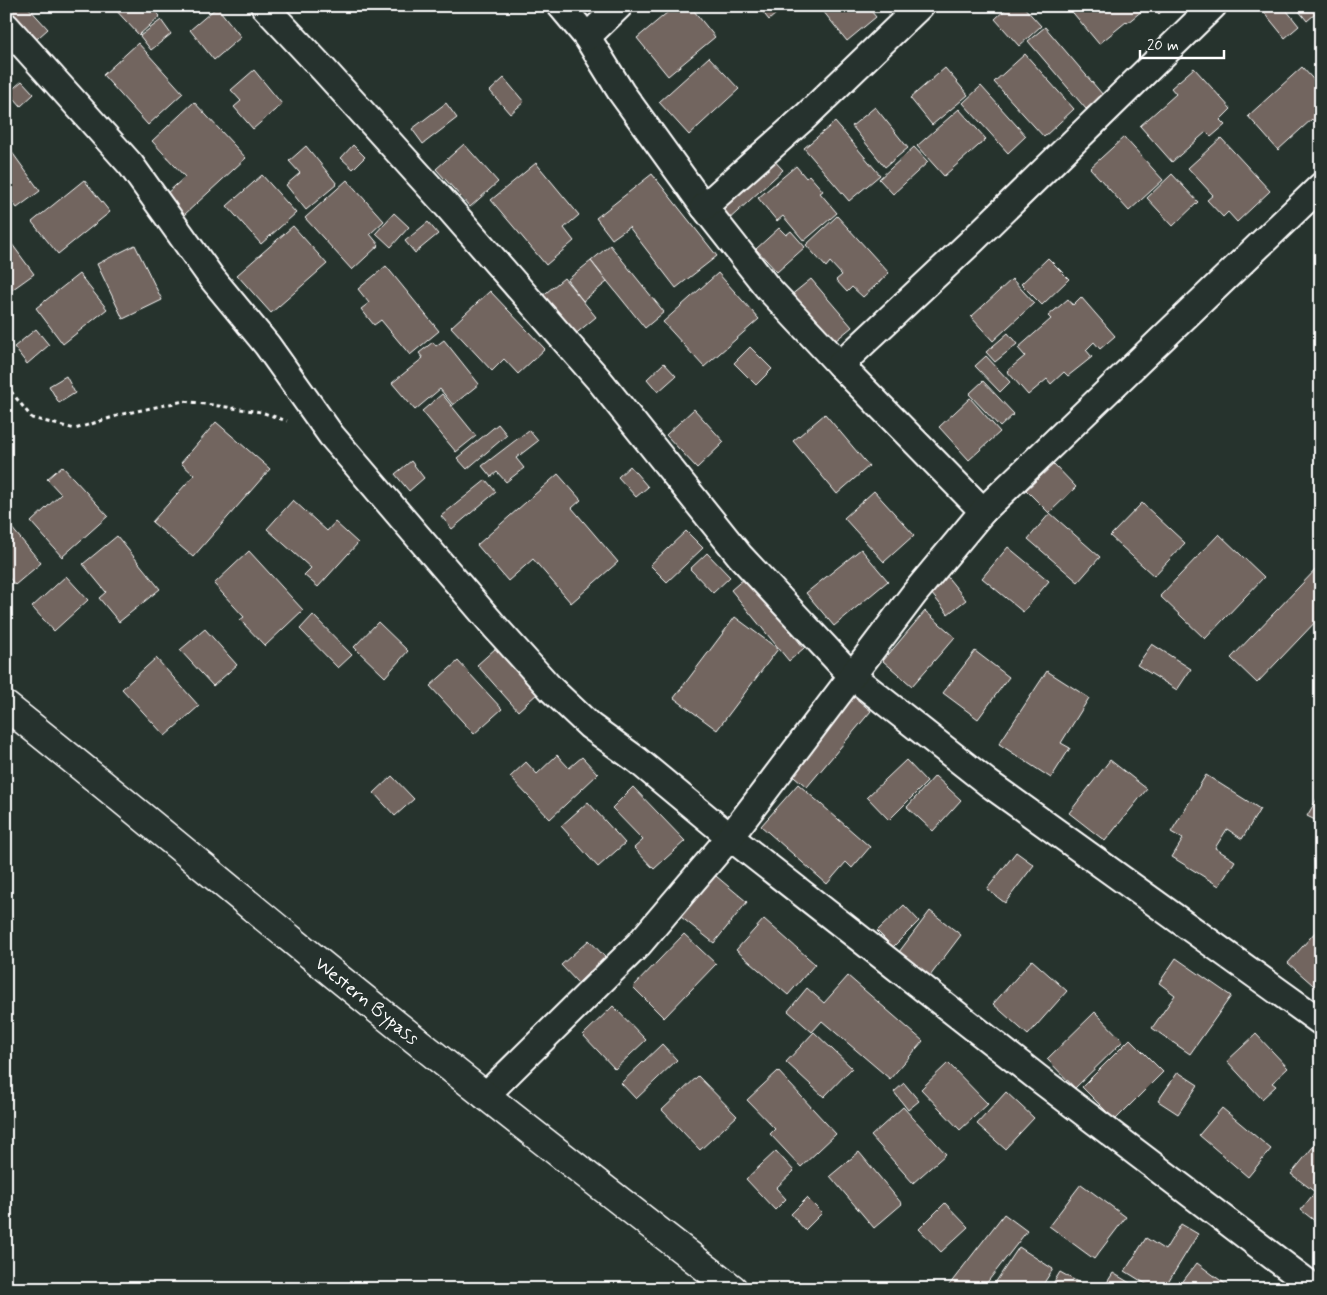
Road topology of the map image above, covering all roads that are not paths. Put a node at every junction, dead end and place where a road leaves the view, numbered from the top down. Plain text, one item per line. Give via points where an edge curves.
1 (264, 6) edge
2 (561, 6) edge
3 (619, 6) edge
4 (920, 6) edge
5 (1213, 6) edge
6 (6, 26) edge
7 (587, 37) junction
8 (1321, 186) edge
9 (704, 207) junction
10 (840, 365) junction
11 (983, 511) junction
12 (852, 676) junction
13 (6, 706) edge
14 (730, 837) junction
15 (1321, 1022) edge
16 (485, 1096) junction
17 (733, 1289) edge
18 (1316, 1289) edge

1 - 12 street via 455,215 600,381 740,556
2 - 7 street
3 - 7 street
4 - 9 street via 806,116
5 - 10 street
6 - 14 street via 132,165 211,277 267,345 331,435 470,599 552,690 590,726 637,760
7 - 9 street via 621,92
8 - 11 street
9 - 10 street via 767,287
10 - 11 street
11 - 12 street
12 - 14 street
12 - 15 street via 988,783
13 - 16 main road, Western Bypass
14 - 16 street via 639,944
14 - 18 street via 1038,1078
16 - 17 main road, Western Bypass

